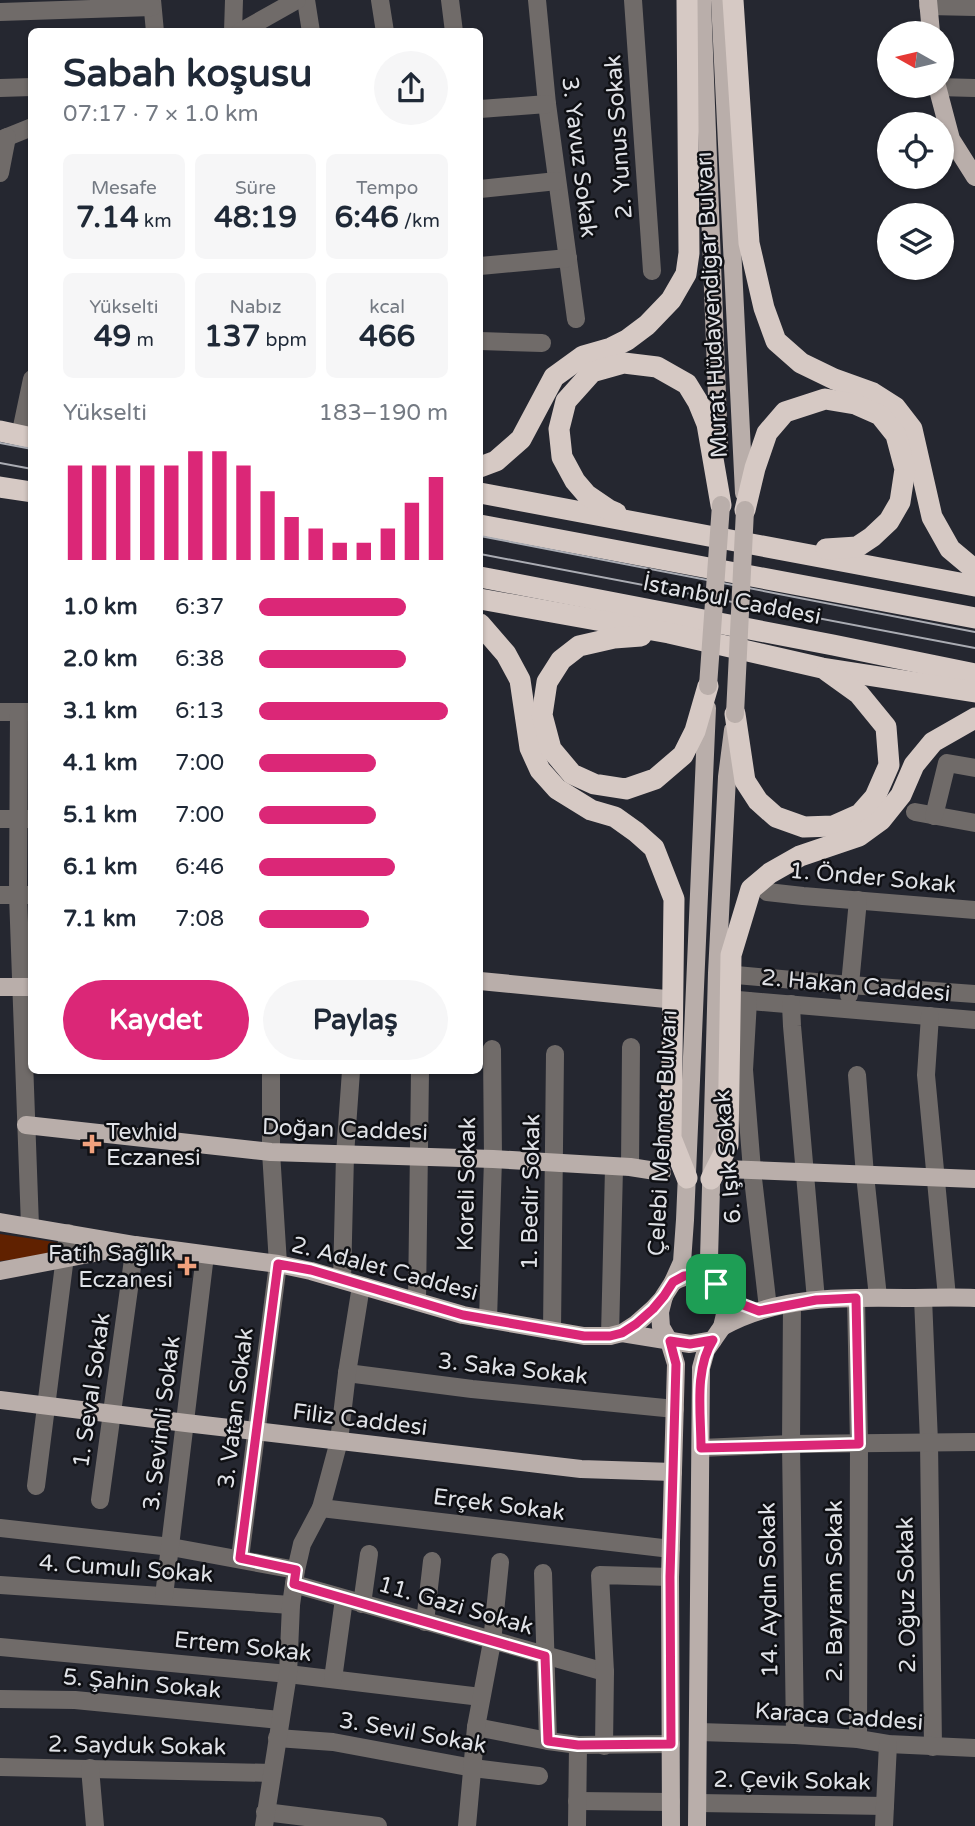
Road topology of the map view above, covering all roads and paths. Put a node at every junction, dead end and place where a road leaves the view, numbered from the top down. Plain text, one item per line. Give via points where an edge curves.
1 (234, 0) edge
2 (298, 0) edge
3 (306, 0) edge
4 (380, 0) edge
5 (450, 0) edge
6 (537, 0) edge
7 (633, 0) edge
8 (687, 0) edge
9 (702, 0) edge
10 (720, 0) edge
11 (733, 0) edge
12 (152, 3) edge
13 (928, 3) edge
14 (975, 6) edge
15 (0, 12) edge
16 (930, 21) edge
17 (155, 28) edge
18 (233, 28) edge
19 (247, 28) edge
20 (310, 28) edge
21 (384, 28) edge
22 (454, 28) edge
23 (954, 87) edge
24 (0, 88) edge
25 (28, 88) edge
26 (975, 88) edge
27 (940, 98) edge
28 (547, 104) junction
29 (483, 109) edge
30 (28, 129) edge
31 (4, 139) edge
32 (973, 170) edge
33 (0, 173) edge
34 (557, 181) junction
35 (483, 189) edge
36 (568, 258) junction
37 (483, 266) edge
38 (652, 271) dead end
39 (576, 319) dead end
40 (483, 341) edge
41 (542, 343) dead end
42 (28, 394) edge
43 (17, 435) edge
44 (483, 466) edge
45 (0, 487) edge
46 (28, 491) edge
47 (483, 494) edge
48 (720, 505) junction
49 (745, 510) junction
50 (641, 523) junction
51 (483, 526) edge
52 (789, 550) junction
53 (975, 570) edge
54 (483, 578) edge
55 (975, 586) edge
56 (483, 600) edge
57 (714, 604) joint
58 (740, 607) joint
59 (975, 618) edge
60 (483, 627) edge
61 (669, 633) junction
62 (822, 668) junction
63 (975, 674) edge
64 (708, 686) junction
65 (975, 692) edge
66 (0, 712) edge
67 (25, 712) edge
68 (735, 714) junction
69 (975, 718) edge
70 (975, 768) edge
71 (915, 812) dead end
72 (934, 816) junction
73 (16, 819) edge
74 (975, 823) edge
75 (767, 892) dead end
76 (17, 895) edge
77 (858, 900) junction
78 (975, 910) edge
79 (736, 975) dead end
80 (483, 981) edge
81 (850, 985) junction
82 (0, 987) edge
83 (26, 987) edge
84 (975, 994) edge
85 (666, 999) dead end
86 (741, 1001) joint
87 (791, 1004) junction
88 (848, 1009) junction
89 (930, 1016) junction
90 (975, 1020) edge
91 (631, 1047) dead end
92 (492, 1049) dead end
93 (555, 1054) dead end
94 (27, 1068) edge
95 (271, 1074) edge
96 (351, 1074) edge
97 (420, 1074) edge
98 (857, 1075) dead end
99 (26, 1125) junction
100 (271, 1152) junction
101 (345, 1154) junction
102 (418, 1156) junction
103 (492, 1159) junction
104 (555, 1164) junction
105 (622, 1168) junction
106 (662, 1171) dead end
107 (752, 1171) junction
108 (805, 1172) junction
109 (718, 1174) junction
110 (864, 1175) junction
111 (687, 1178) junction
112 (937, 1178) junction
113 (975, 1179) edge
114 (0, 1222) edge
115 (30, 1226) junction
116 (68, 1233) junction
117 (135, 1245) junction
118 (205, 1255) junction
119 (64, 1260) junction
120 (278, 1264) junction
121 (0, 1271) edge
122 (342, 1280) junction
123 (361, 1286) junction
124 (719, 1288) junction
125 (669, 1289) junction
126 (878, 1297) junction
127 (947, 1297) junction
128 (856, 1298) junction
129 (923, 1298) junction
130 (975, 1298) edge
131 (816, 1300) junction
132 (417, 1301) junction
133 (792, 1304) junction
134 (764, 1309) junction
135 (488, 1320) junction
136 (552, 1331) junction
137 (616, 1334) junction
138 (717, 1334) junction
139 (670, 1341) junction
140 (347, 1373) junction
141 (0, 1400) edge
142 (46, 1406) junction
143 (675, 1409) junction
144 (113, 1414) junction
145 (186, 1423) junction
146 (257, 1431) junction
147 (339, 1441) junction
148 (929, 1442) junction
149 (975, 1442) edge
150 (791, 1444) junction
151 (859, 1444) junction
152 (701, 1448) junction
153 (673, 1472) junction
154 (36, 1486) dead end
155 (100, 1500) dead end
156 (321, 1508) junction
157 (0, 1528) edge
158 (171, 1547) junction
159 (671, 1549) junction
160 (369, 1554) dead end
161 (240, 1558) junction
162 (432, 1561) dead end
163 (500, 1562) dead end
164 (543, 1573) dead end
165 (295, 1577) junction
166 (670, 1577) junction
167 (0, 1585) edge
168 (164, 1596) junction
169 (344, 1599) junction
170 (362, 1604) junction
171 (290, 1605) junction
172 (425, 1622) junction
173 (492, 1642) junction
174 (0, 1647) edge
175 (545, 1656) junction
176 (605, 1672) junction
177 (288, 1674) junction
178 (333, 1679) junction
179 (481, 1697) junction
180 (0, 1699) edge
181 (476, 1727) junction
182 (279, 1729) junction
183 (699, 1732) junction
184 (795, 1735) junction
185 (858, 1739) junction
186 (548, 1741) junction
187 (671, 1744) junction
188 (888, 1744) junction
189 (578, 1745) junction
190 (604, 1746) junction
191 (933, 1747) junction
192 (975, 1748) edge
193 (0, 1767) edge
194 (90, 1768) junction
195 (473, 1768) junction
196 (272, 1773) junction
197 (539, 1776) dead end
198 (577, 1801) junction
199 (671, 1802) junction
200 (698, 1803) junction
201 (885, 1806) junction
202 (265, 1819) edge
203 (94, 1826) edge
204 (378, 1826) edge
205 (467, 1826) edge
206 (577, 1826) edge
207 (671, 1826) edge
208 (697, 1826) edge
209 (884, 1826) edge

1 - 18 street
2 - 19 street
3 - 20 street
4 - 21 street
5 - 22 street
6 - 28 street, 3. Yavuz Sokak
7 - 38 street, 2. Yunus Sokak
8 - 44 highway via 686,274 671,300 647,325 611,348 583,356 554,377 521,439 496,461
9 - 48 main road, Murat Hüdavendigar Bulvarı
10 - 49 main road, Murat Hüdavendigar Bulvarı
11 - 53 highway via 749,243 776,341 801,363 895,407 912,429 932,517 950,549
12 - 15 street
12 - 17 street
13 - 14 street
13 - 16 main road
23 - 26 street
24 - 25 street
27 - 32 main road via 951,139
28 - 29 street
28 - 34 street, 3. Yavuz Sokak
30 - 31 street
31 - 33 street
34 - 35 street
34 - 36 street, 3. Yavuz Sokak
36 - 37 street
36 - 39 street, 3. Yavuz Sokak
40 - 41 street
42 - 43 street
45 - 46 highway
47 - 50 highway
48 - 50 highway via 707,424 687,384 657,367 624,363 592,372 566,401 559,429 562,457 587,495
48 - 57 main road, Murat Hüdavendigar Bulvarı, bridge
49 - 52 highway via 767,433 785,412 825,399 855,404 880,415 896,435 905,469 900,502 889,521 857,547
49 - 58 main road, Murat Hüdavendigar Bulvarı, bridge
50 - 52 highway
51 - 59 highway, İstanbul Caddesi
52 - 55 highway
54 - 63 highway, İstanbul Caddesi
56 - 61 highway
57 - 64 main road, Çelebi Mehmet Bulvarı, bridge
58 - 68 main road, Çelebi Mehmet Bulvarı, bridge
60 - 111 highway via 506,654 520,680 530,748 540,770 557,789 591,810 615,817 654,848 674,900 671,1138
61 - 62 highway
61 - 64 highway via 579,646 561,660 547,682 542,715 551,749 572,774 594,784 626,789 655,779 683,755
62 - 65 highway
62 - 68 highway via 859,694 886,727 889,765 875,797 860,814 833,826 804,827 776,817 745,781
64 - 111 main road, Çelebi Mehmet Bulvarı
66 - 67 street
67 - 73 street
68 - 109 main road, Çelebi Mehmet Bulvarı via 727,777 718,960
69 - 109 highway via 933,742 881,820 859,836 800,856 751,889 731,955 728,1145
70 - 72 street via 947,763
71 - 72 street
72 - 74 street
73 - 76 street
75 - 77 street, 1. Önder Sokak
76 - 83 street
77 - 78 street, 1. Önder Sokak
77 - 81 street
79 - 81 street
80 - 85 main road
81 - 84 street
81 - 88 street
82 - 83 main road
83 - 94 street
86 - 87 street, 2. Hakan Caddesi
86 - 107 street, 6. Işık Sokak
87 - 88 street, 2. Hakan Caddesi
87 - 108 street
88 - 89 street, 2. Hakan Caddesi
89 - 90 street, 2. Hakan Caddesi
89 - 112 street via 926,1075
91 - 105 street
92 - 103 street, Koreli Sokak
93 - 104 street, 1. Bedir Sokak
94 - 99 street
95 - 100 street, 3. Vatan Sokak
96 - 101 street
97 - 102 street
98 - 110 street
99 - 100 main road, Doğan Caddesi
99 - 115 street
100 - 101 main road, Doğan Caddesi
100 - 120 street, 3. Vatan Sokak
101 - 102 main road, Doğan Caddesi
101 - 122 street
102 - 103 main road, Doğan Caddesi
102 - 132 street
103 - 104 main road, Doğan Caddesi
103 - 135 street, Koreli Sokak
104 - 105 main road, Doğan Caddesi
104 - 136 street, 1. Bedir Sokak
105 - 106 main road, Doğan Caddesi
105 - 137 street
107 - 108 main road
107 - 109 main road
107 - 134 street, 6. Işık Sokak
108 - 110 main road
108 - 131 street
109 - 124 main road, Çelebi Mehmet Bulvarı via 709,1259
110 - 112 main road
110 - 126 street
111 - 125 main road, Çelebi Mehmet Bulvarı via 682,1262
112 - 113 main road
112 - 127 street
114 - 115 main road, 2. Adalet Caddesi
115 - 116 main road, 2. Adalet Caddesi
116 - 117 main road, 2. Adalet Caddesi
116 - 119 street
117 - 118 main road, 2. Adalet Caddesi
117 - 119 main road, 2. Adalet Caddesi
117 - 144 street, 1. Seval Sokak
118 - 120 main road, 2. Adalet Caddesi
118 - 145 street, 3. Sevimli Sokak
119 - 121 main road, 2. Adalet Caddesi
119 - 142 street
120 - 122 main road, 2. Adalet Caddesi
120 - 146 street, 3. Vatan Sokak
122 - 123 main road, 2. Adalet Caddesi
123 - 132 main road, 2. Adalet Caddesi
123 - 140 street
124 - 125 main road via 707,1277 695,1275 684,1276
124 - 134 main road via 733,1301
124 - 138 main road, Çelebi Mehmet Bulvarı via 726,1310
125 - 137 main road via 636,1324
125 - 139 main road, Çelebi Mehmet Bulvarı via 660,1312
126 - 128 main road
126 - 129 main road
127 - 129 main road
127 - 130 main road
128 - 131 main road
128 - 151 street, 2. Bayram Sokak
129 - 148 street, 2. Oğuz Sokak
131 - 133 main road
132 - 135 main road, 2. Adalet Caddesi
133 - 134 main road
133 - 150 street, 14. Aydın Sokak
134 - 138 main road via 741,1317
135 - 136 main road, 2. Adalet Caddesi
136 - 137 main road, 2. Adalet Caddesi
137 - 139 main road, 2. Adalet Caddesi
138 - 139 main road via 690,1344
138 - 152 main road, Çelebi Mehmet Bulvarı via 701,1368
139 - 143 main road, Çelebi Mehmet Bulvarı via 676,1364
140 - 143 street, 3. Saka Sokak
140 - 147 street
141 - 142 main road, Filiz Caddesi
142 - 144 main road, Filiz Caddesi
142 - 154 street
143 - 153 main road, Çelebi Mehmet Bulvarı
144 - 145 main road, Filiz Caddesi
144 - 155 street, 1. Seval Sokak
145 - 146 main road, Filiz Caddesi
145 - 158 street, 3. Sevimli Sokak
146 - 147 main road, Filiz Caddesi
146 - 161 street, 3. Vatan Sokak
147 - 153 main road, Filiz Caddesi via 582,1469
147 - 156 street
148 - 149 street
148 - 151 street
148 - 191 street, 2. Oğuz Sokak
150 - 151 street
150 - 152 street
150 - 184 street, 14. Aydın Sokak
151 - 185 street, 2. Bayram Sokak
152 - 183 main road, Çelebi Mehmet Bulvarı
153 - 159 main road, Çelebi Mehmet Bulvarı
156 - 159 street, Erçek Sokak
156 - 165 street via 302,1544
157 - 158 street, 11. Gazi Sokak
158 - 161 street, 11. Gazi Sokak
158 - 168 street, 3. Sevimli Sokak
159 - 166 main road, Çelebi Mehmet Bulvarı
160 - 170 street
161 - 165 street, 11. Gazi Sokak
162 - 172 street
163 - 173 street
164 - 175 street
165 - 169 street, 11. Gazi Sokak
165 - 171 street
166 - 176 street via 600,1575
166 - 187 main road, Çelebi Mehmet Bulvarı
167 - 168 street, 4. Cumulı Sokak
168 - 171 street, 4. Cumulı Sokak
169 - 170 street, 11. Gazi Sokak
169 - 178 street
170 - 172 street, 11. Gazi Sokak
171 - 177 street
172 - 173 street, 11. Gazi Sokak
173 - 175 street, 11. Gazi Sokak
173 - 179 street
174 - 177 street, Ertem Sokak
175 - 176 street, 11. Gazi Sokak
175 - 186 street
176 - 190 street
177 - 178 street, Ertem Sokak
177 - 182 street
178 - 179 street, Ertem Sokak
179 - 181 street
180 - 182 street, 5. Şahin Sokak via 75,1700
181 - 186 street
181 - 195 street
182 - 195 street, 3. Sevil Sokak
182 - 196 street
183 - 184 street, Karaca Caddesi
183 - 200 main road, Çelebi Mehmet Bulvarı
184 - 185 street, Karaca Caddesi
185 - 188 street, Karaca Caddesi
186 - 189 street
187 - 190 street
187 - 199 main road, Çelebi Mehmet Bulvarı
188 - 191 street, Karaca Caddesi
188 - 201 street
189 - 190 street
189 - 198 street
191 - 192 street, Karaca Caddesi
193 - 194 street, 2. Sayduk Sokak
194 - 196 street, 2. Sayduk Sokak
194 - 203 street
195 - 197 street, 3. Sevil Sokak
195 - 205 street
196 - 202 street
198 - 199 street
198 - 206 street
199 - 207 main road, Çelebi Mehmet Bulvarı
200 - 201 street, 2. Çevik Sokak
200 - 208 main road, Çelebi Mehmet Bulvarı
201 - 209 street
202 - 204 street

